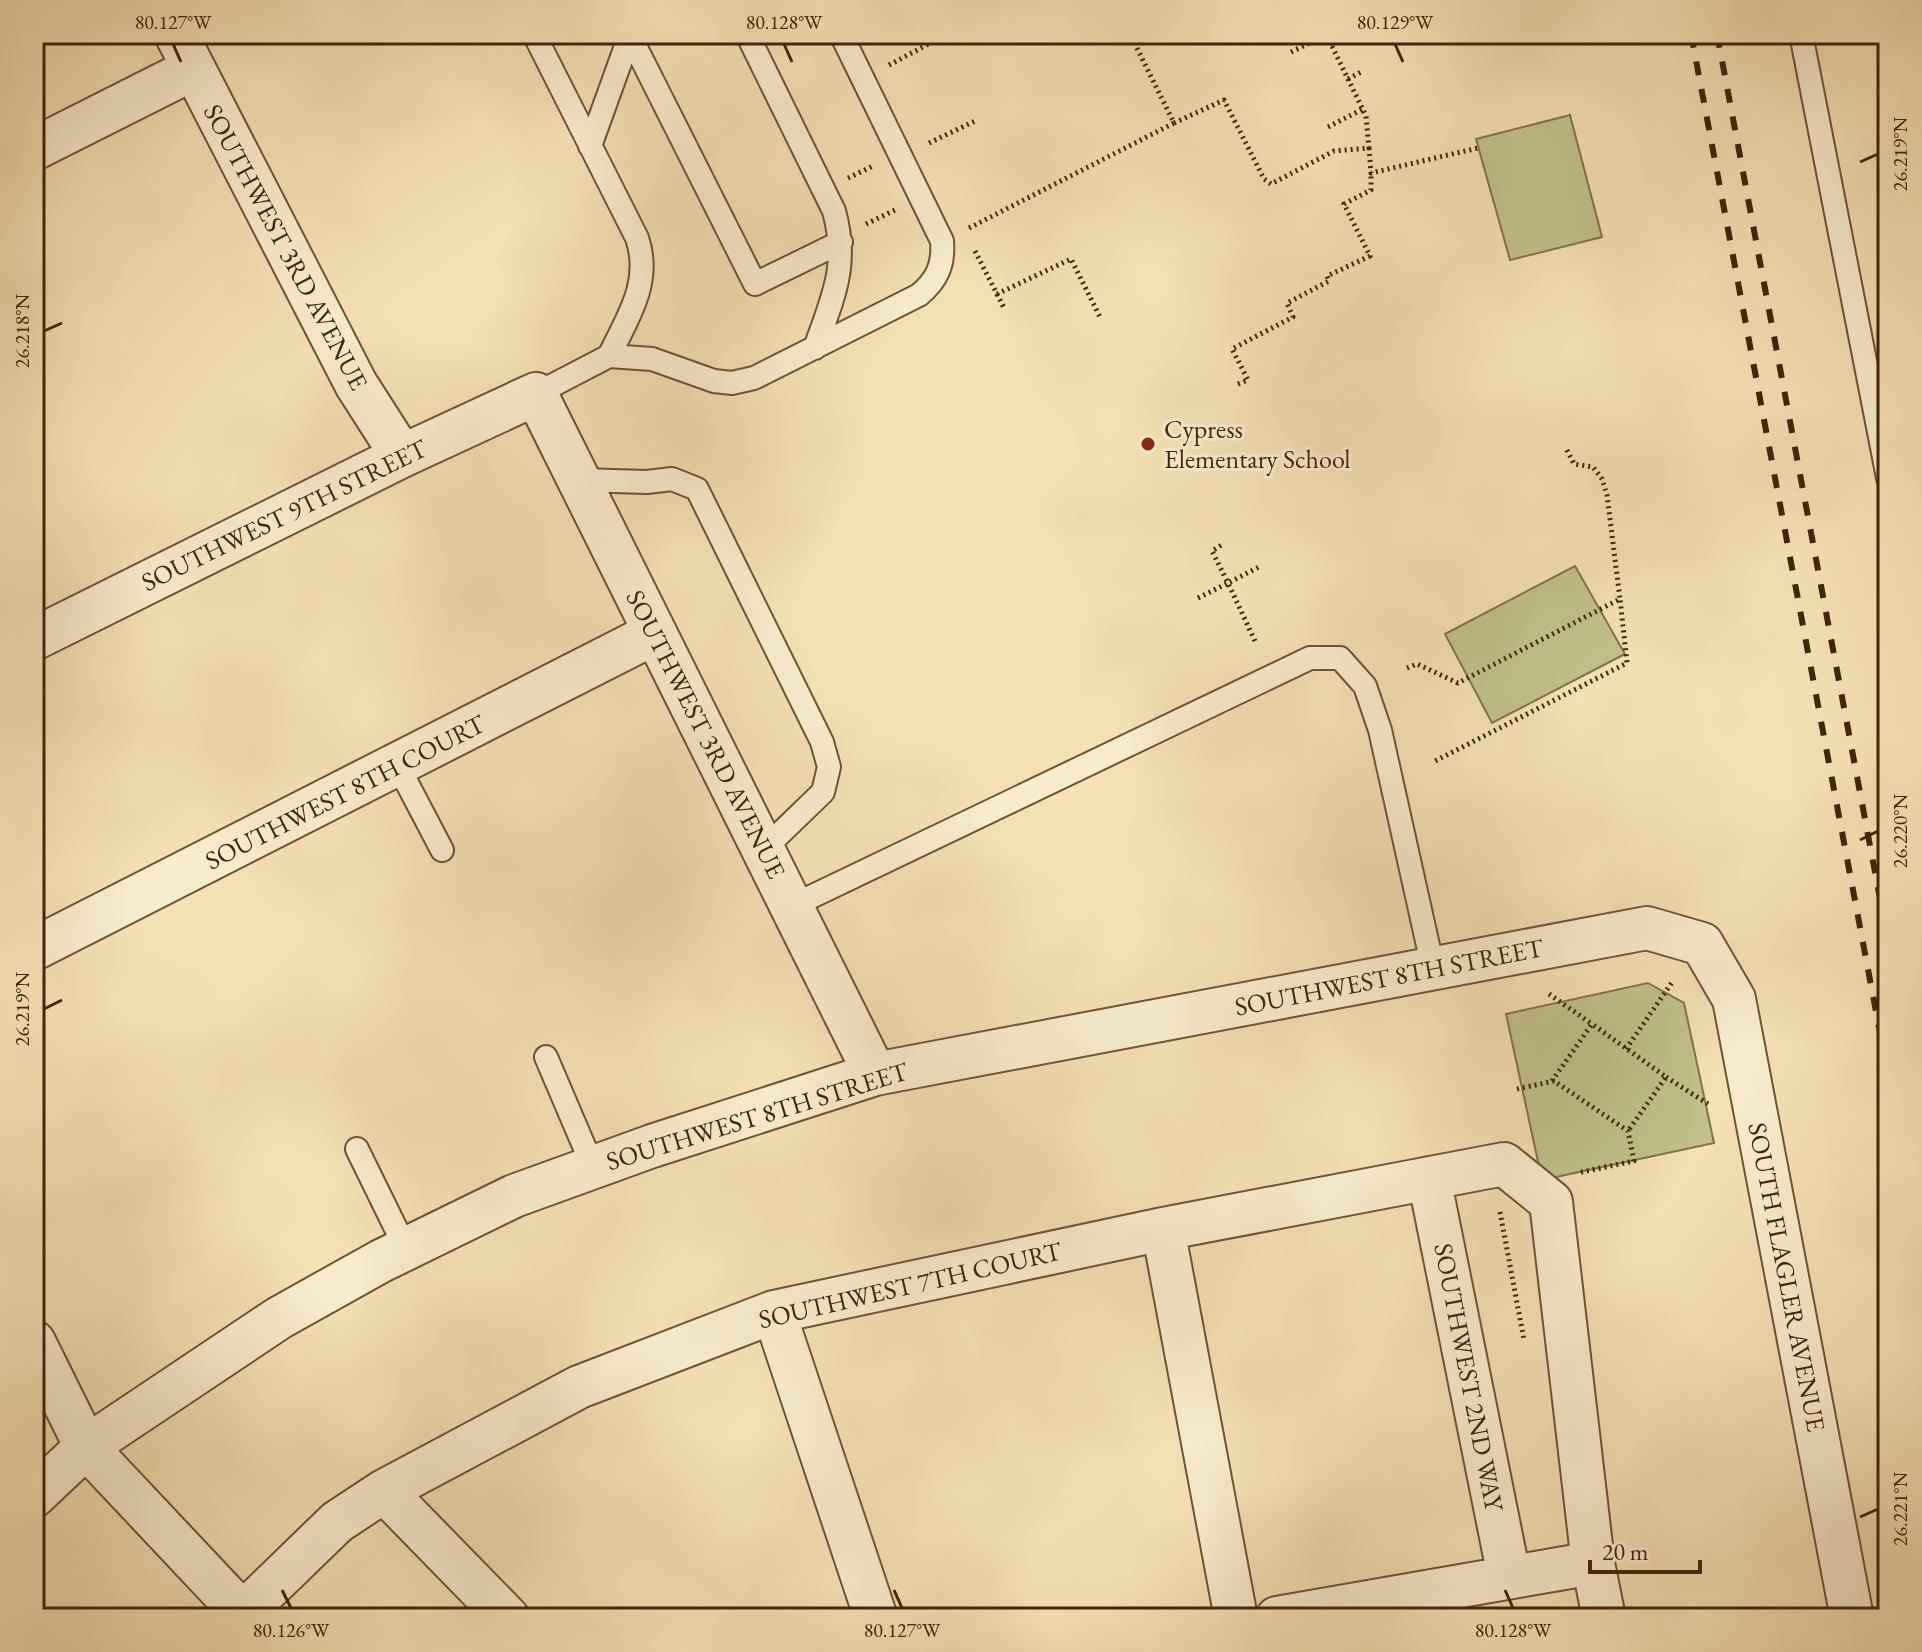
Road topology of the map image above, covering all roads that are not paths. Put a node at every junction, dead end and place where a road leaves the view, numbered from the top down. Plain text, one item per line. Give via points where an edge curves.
1 (534, 34) edge
2 (630, 34) edge
3 (747, 34) edge
4 (841, 34) edge
5 (1801, 34) edge
6 (184, 51) edge
7 (590, 146) junction
8 (34, 149) edge
9 (841, 239) junction
10 (815, 348) junction
11 (609, 356) junction
12 (536, 394) junction
13 (402, 456) junction
14 (1888, 478) edge
15 (579, 480) junction
16 (655, 633) junction
17 (34, 639) edge
18 (398, 766) junction
19 (764, 849) junction
20 (442, 850) dead end
21 (792, 906) junction
22 (1702, 944) joint
23 (34, 949) edge
24 (1433, 968) junction
25 (546, 1057) dead end
26 (875, 1074) junction
27 (357, 1149) dead end
28 (593, 1167) junction
29 (1429, 1178) junction
30 (1163, 1229) junction
31 (406, 1249) junction
32 (774, 1312) junction
33 (34, 1342) edge
34 (86, 1447) junction
35 (384, 1491) junction
36 (34, 1496) edge
37 (1593, 1563) junction
38 (1509, 1576) junction
39 (243, 1616) edge
40 (508, 1618) edge
41 (876, 1618) edge
42 (1236, 1618) edge
43 (1277, 1618) edge
44 (1604, 1618) edge
45 (1852, 1618) edge

1 - 7 lane
2 - 7 lane
2 - 9 lane via 755,284
3 - 9 lane via 834,211
4 - 10 lane via 936,227 943,254 940,271 919,295
5 - 14 lane
6 - 8 street
6 - 13 street, SOUTHWEST 3RD AVENUE via 356,384
7 - 11 lane via 644,257 642,281
9 - 10 lane via 833,298
10 - 11 lane via 732,383 652,359
11 - 12 lane
12 - 13 street, SOUTHWEST 9TH STREET
12 - 15 street, SOUTHWEST 3RD AVENUE
13 - 17 street, SOUTHWEST 9TH STREET
15 - 16 street, SOUTHWEST 3RD AVENUE
15 - 19 lane via 672,479 697,489 822,742 829,767 823,792
16 - 18 street, SOUTHWEST 8TH COURT
16 - 19 street, SOUTHWEST 3RD AVENUE
18 - 20 lane
18 - 23 street, SOUTHWEST 8TH COURT
19 - 21 street, SOUTHWEST 3RD AVENUE
21 - 24 lane via 1310,658 1340,658 1365,686 1380,730
21 - 26 street, SOUTHWEST 3RD AVENUE
22 - 24 street, SOUTHWEST 8TH STREET via 1647,928
22 - 45 street, SOUTH FLAGLER AVENUE via 1734,999
24 - 26 street, SOUTHWEST 8TH STREET
25 - 28 lane
26 - 28 street, SOUTHWEST 8TH STREET
27 - 31 lane
28 - 31 street, SOUTHWEST 8TH STREET via 514,1196
29 - 30 street, SOUTHWEST 7TH COURT
29 - 37 street, SOUTHWEST 7TH COURT via 1504,1164 1551,1202
29 - 38 street, SOUTHWEST 2ND WAY
30 - 32 street, SOUTHWEST 7TH COURT
30 - 42 street
31 - 34 street, SOUTHWEST 8TH STREET via 279,1318
32 - 35 street, SOUTHWEST 7TH COURT via 579,1387
32 - 41 street
33 - 34 street
34 - 36 street, SOUTHWEST 8TH STREET
34 - 39 street
35 - 39 street, SOUTHWEST 7TH COURT via 337,1522
35 - 40 street
37 - 38 street
37 - 44 street
38 - 43 street

